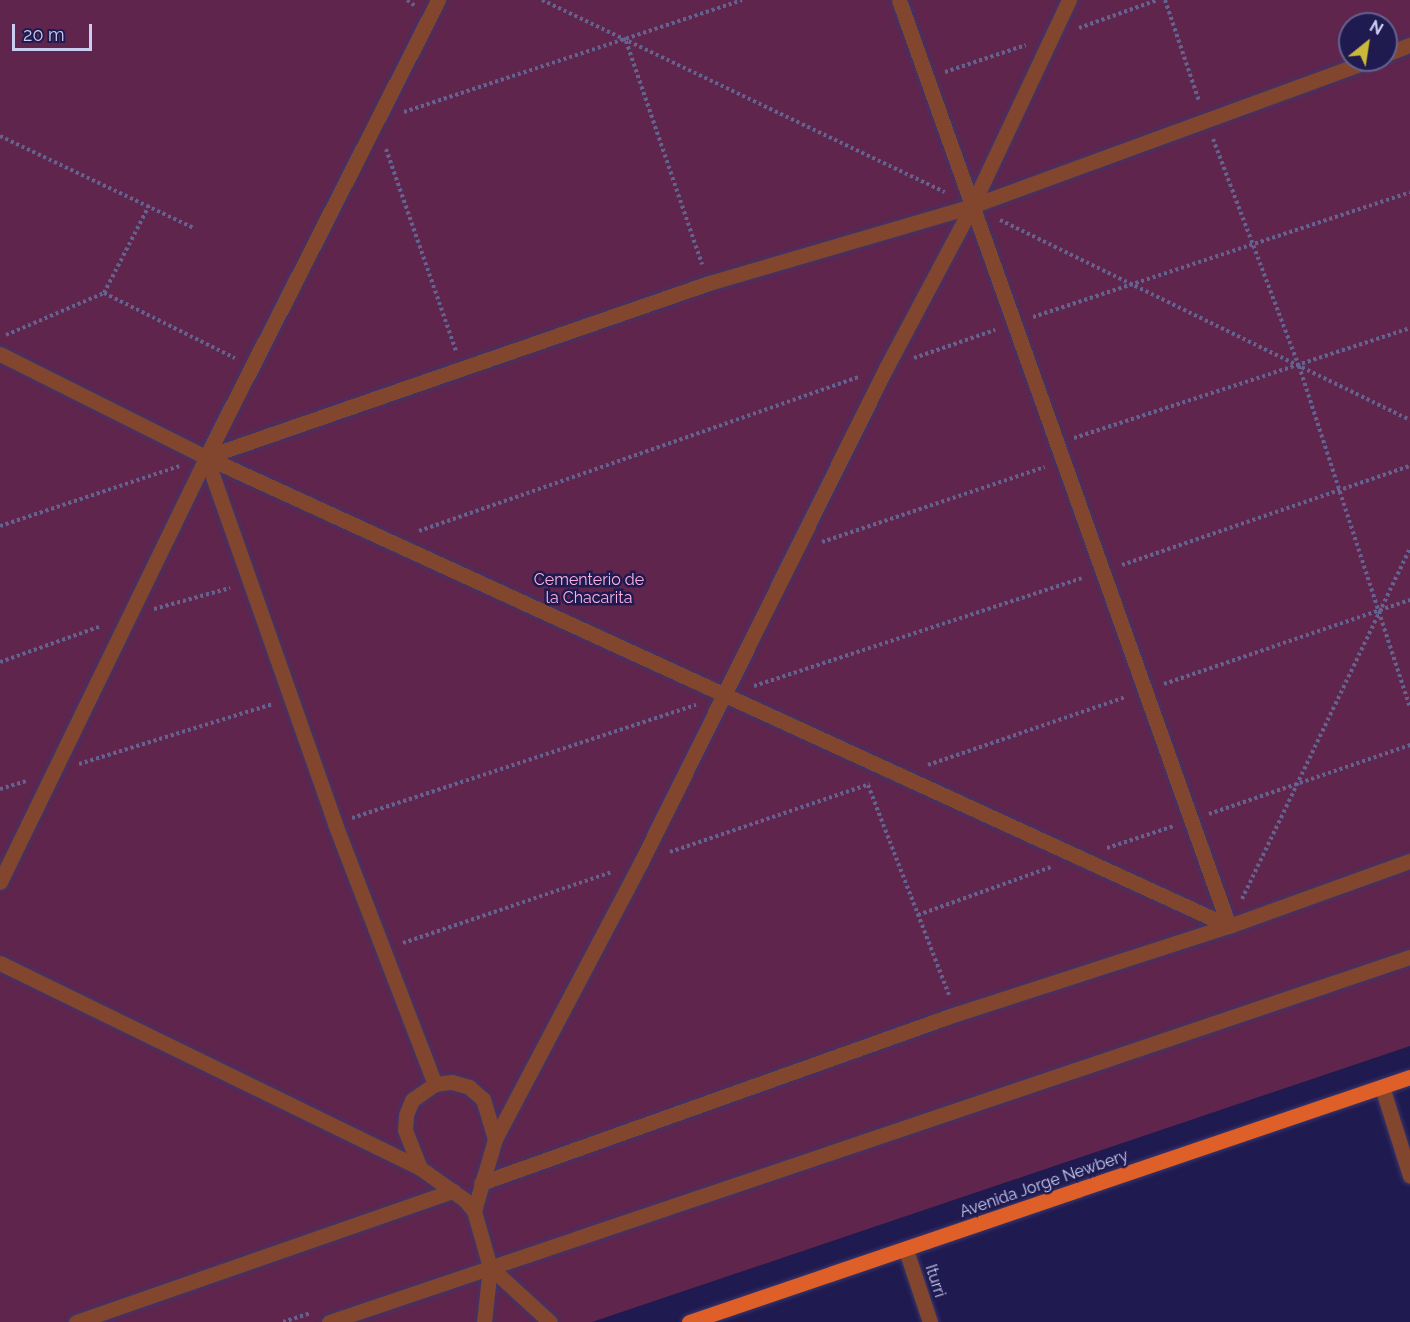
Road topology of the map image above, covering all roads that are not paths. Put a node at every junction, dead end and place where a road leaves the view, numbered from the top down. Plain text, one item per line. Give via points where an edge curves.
1 (438, 0) edge
2 (899, 0) edge
3 (1069, 0) edge
4 (1338, 72) edge
5 (972, 206) junction
6 (0, 354) edge
7 (206, 457) junction
8 (725, 695) junction
9 (1410, 861) edge
10 (0, 882) edge
11 (1229, 926) junction
12 (1410, 957) edge
13 (0, 963) edge
14 (1410, 1077) edge
15 (435, 1084) junction
16 (1382, 1087) junction
17 (495, 1139) junction
18 (420, 1168) junction
19 (1410, 1176) edge
20 (481, 1183) junction
21 (453, 1191) junction
22 (474, 1211) junction
23 (906, 1250) junction
24 (490, 1267) junction
25 (76, 1322) edge
26 (329, 1322) edge
27 (484, 1322) edge
28 (550, 1322) edge
29 (689, 1322) edge
30 (930, 1322) edge

1 - 7 street
2 - 5 street
3 - 5 street
4 - 5 street
5 - 7 street via 709,284
5 - 8 street via 886,368
5 - 11 street
6 - 7 street
7 - 8 street
7 - 10 street
7 - 15 street via 382,950
8 - 11 street
8 - 17 street
9 - 11 street
11 - 20 street via 956,1014
12 - 24 street
13 - 18 street
14 - 16 main road, Avenida Jorge Newbery
15 - 17 street via 452,1082 469,1087 483,1100
15 - 18 street via 412,1101 406,1115 405,1130
16 - 19 street
16 - 23 main road, Avenida Jorge Newbery
17 - 20 street
18 - 21 street
20 - 22 street
21 - 22 street
21 - 25 street
22 - 24 street
23 - 29 main road, Avenida Jorge Newbery
23 - 30 street, Iturri
24 - 26 street
24 - 27 street
24 - 28 street

